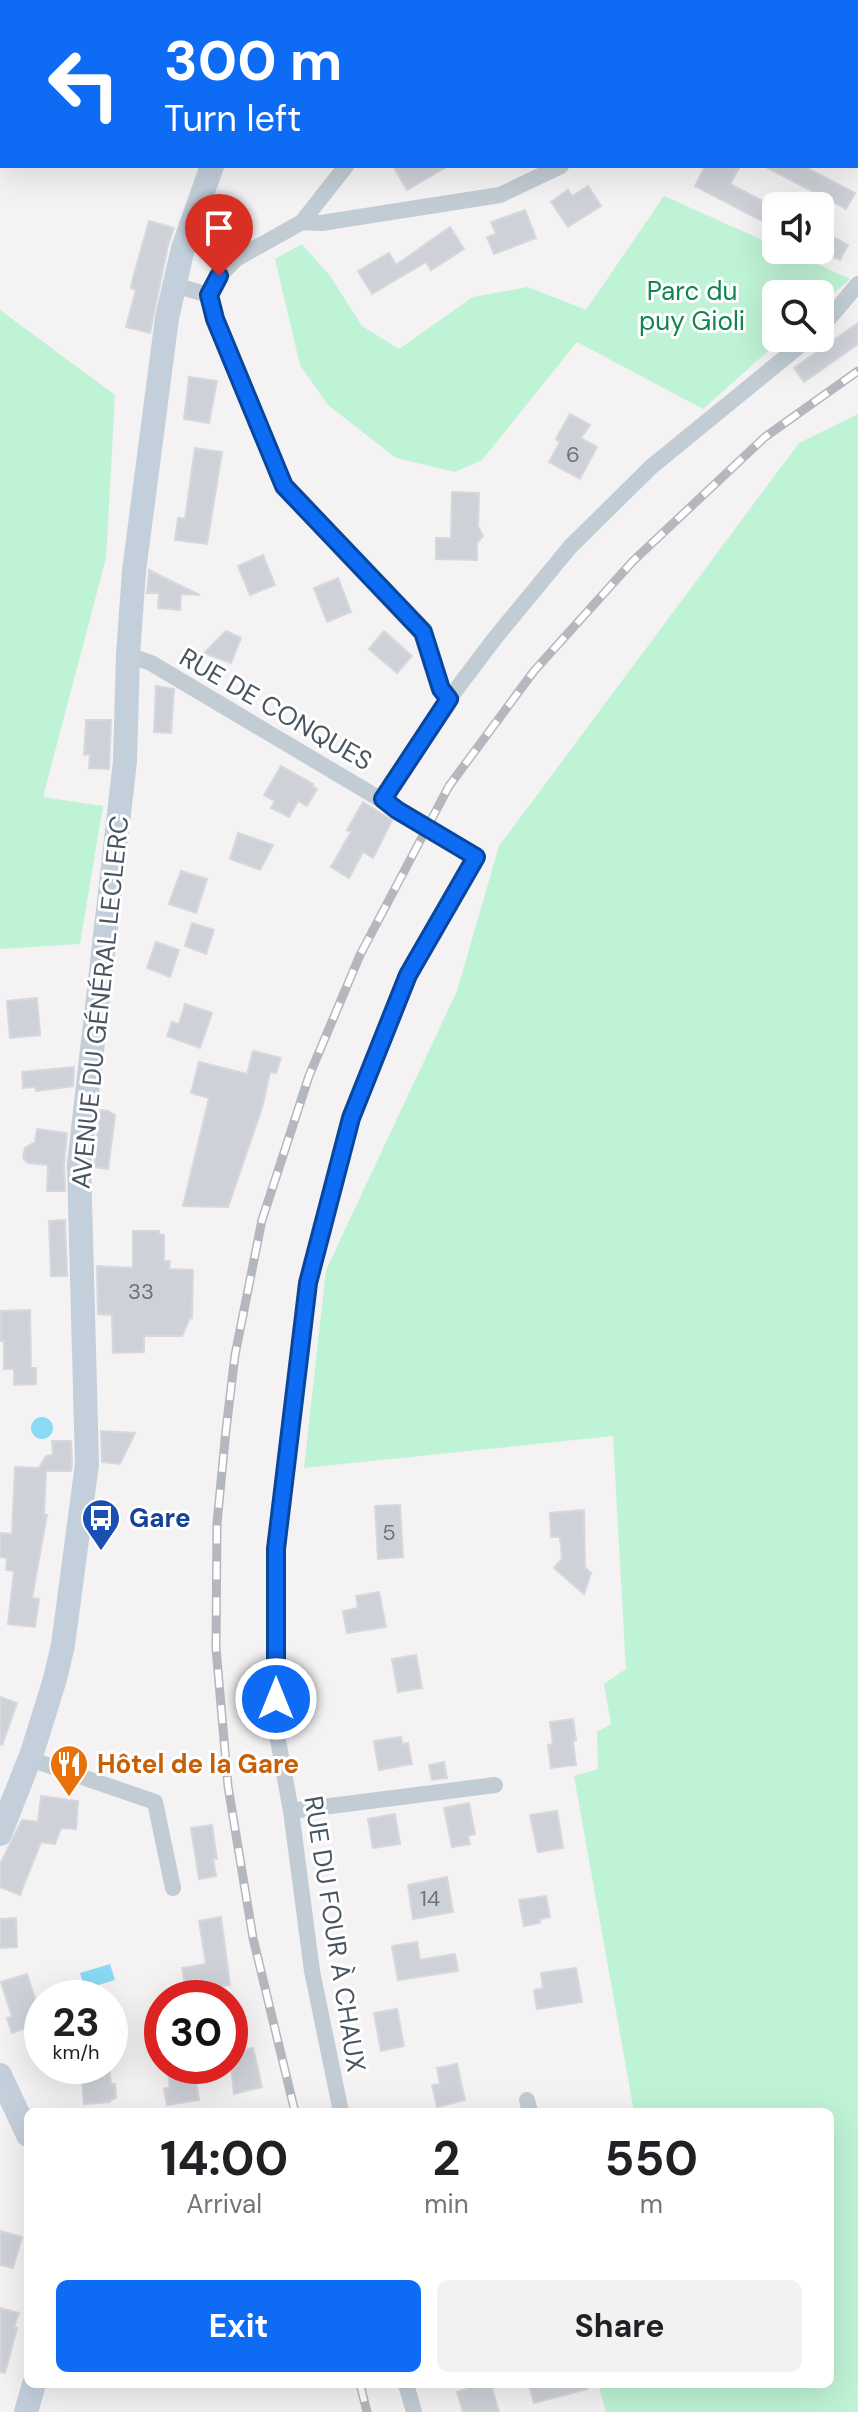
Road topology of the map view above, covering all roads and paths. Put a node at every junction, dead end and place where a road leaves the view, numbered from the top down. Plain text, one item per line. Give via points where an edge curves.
1 (211, 168) edge
2 (344, 168) edge
3 (557, 168) edge
4 (302, 222) junction
5 (858, 284) edge
6 (174, 285) junction
7 (209, 295) junction
8 (834, 312) edge
9 (792, 352) edge
10 (128, 655) junction
11 (449, 699) junction
12 (383, 799) junction
13 (462, 849) joint
14 (30, 1759) junction
15 (495, 1785) dead end
16 (291, 1811) junction
17 (0, 1834) edge
18 (173, 1888) dead end
19 (0, 2075) edge
20 (340, 2108) edge
21 (24, 2126) edge
22 (33, 2388) edge
23 (407, 2388) edge
24 (26, 2412) edge
25 (414, 2412) edge

1 - 6 street, AVENUE DU GÉNÉRAL LECLERC
2 - 4 street
3 - 4 street via 500,195
4 - 7 street via 236,259
5 - 8 street
6 - 7 street
6 - 10 street, AVENUE DU GÉNÉRAL LECLERC via 134,571
7 - 11 street via 284,486 423,632
9 - 11 street via 651,467 570,547
10 - 12 street, RUE DE CONQUES via 151,663
10 - 14 street, AVENUE DU GÉNÉRAL LECLERC via 125,761 79,1164 87,1464 63,1645
11 - 12 street
12 - 13 street, RUE DE CONQUES, bridge
13 - 16 street, RUE DU FOUR À CHAUX via 476,857 408,975 351,1118 308,1283 276,1549 276,1729
14 - 17 street, AVENUE DU GÉNÉRAL LECLERC
14 - 18 street via 155,1802
15 - 16 street
16 - 20 street, RUE DU FOUR À CHAUX via 312,1971
19 - 21 street
22 - 24 street
23 - 25 street

